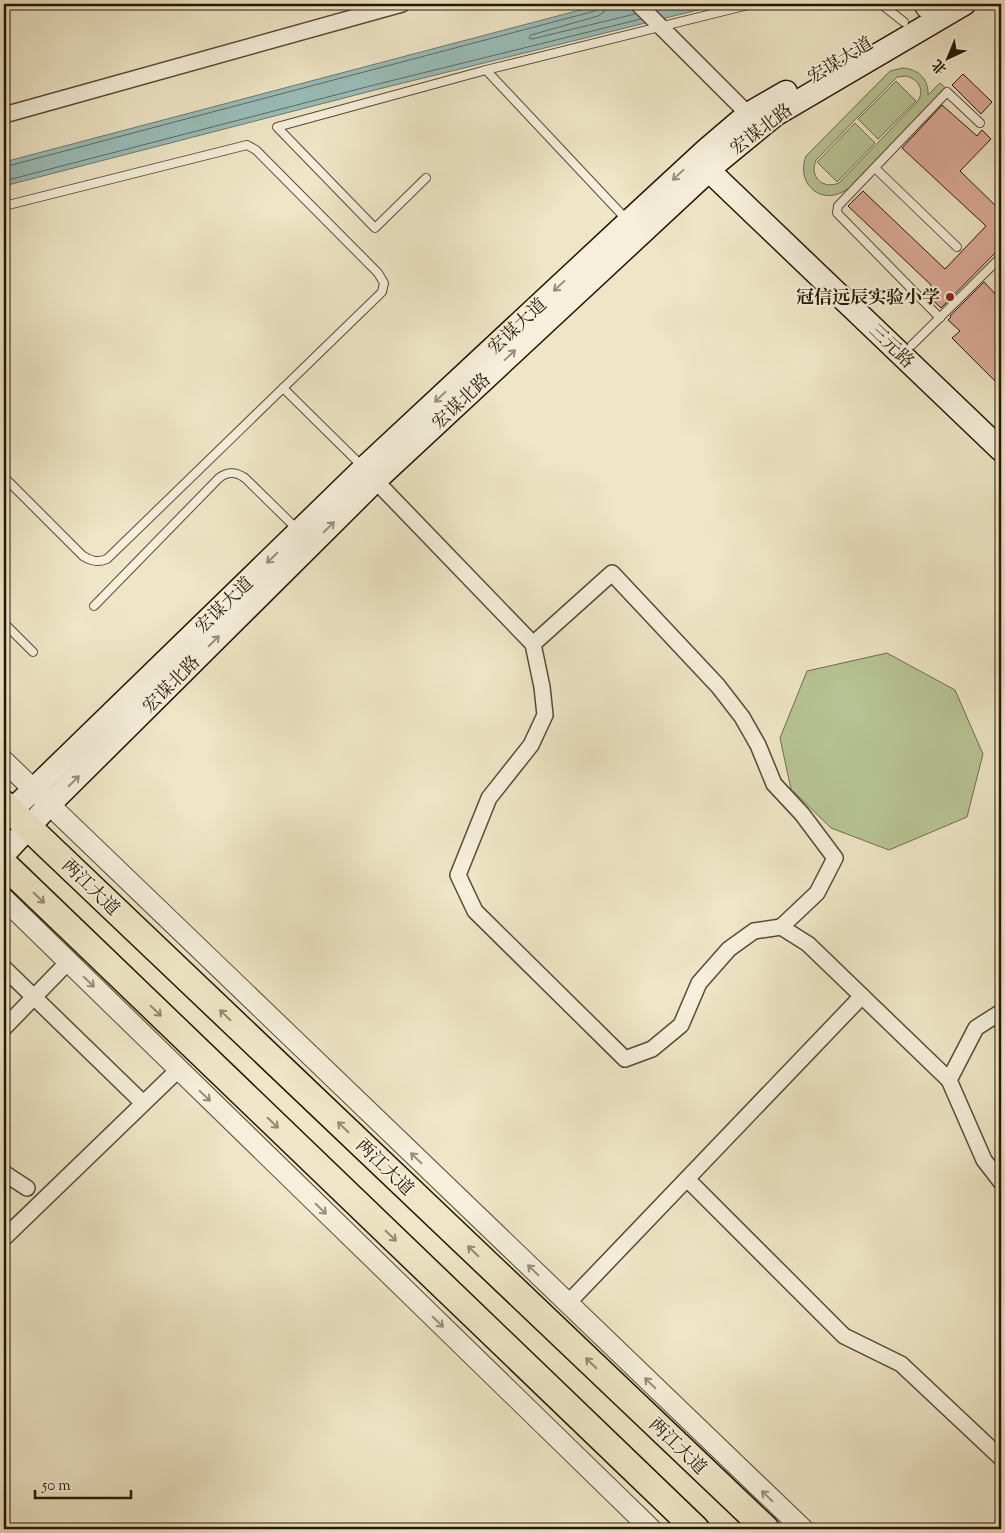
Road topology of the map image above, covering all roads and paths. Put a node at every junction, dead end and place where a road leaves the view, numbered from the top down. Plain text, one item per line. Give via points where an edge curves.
1 (402, 4) edge
2 (638, 4) edge
3 (752, 4) edge
4 (881, 4) edge
5 (964, 4) edge
6 (927, 6) edge
7 (904, 22) junction
8 (662, 27) junction
9 (486, 70) junction
10 (748, 114) junction
11 (4, 115) edge
12 (980, 123) dead end
13 (708, 160) junction
14 (875, 168) junction
15 (426, 178) dead end
16 (4, 206) edge
17 (628, 222) junction
18 (957, 247) dead end
19 (1001, 257) edge
20 (940, 318) junction
21 (912, 345) junction
22 (283, 388) junction
23 (1001, 432) edge
24 (1001, 450) edge
25 (370, 474) junction
26 (4, 477) edge
27 (299, 531) junction
28 (94, 606) dead end
29 (4, 622) edge
30 (533, 644) junction
31 (34, 652) dead end
32 (4, 761) edge
33 (33, 789) junction
34 (49, 805) junction
35 (12, 815) edge
36 (4, 854) edge
37 (4, 864) edge
38 (4, 899) edge
39 (781, 927) junction
40 (68, 962) junction
41 (4, 968) edge
42 (862, 996) junction
43 (34, 997) junction
44 (1001, 1012) edge
45 (4, 1028) edge
46 (178, 1070) junction
47 (949, 1080) junction
48 (144, 1103) junction
49 (4, 1173) edge
50 (686, 1180) junction
51 (1001, 1182) edge
52 (28, 1188) dead end
53 (4, 1238) edge
54 (568, 1304) junction
55 (1001, 1458) edge
56 (651, 1529) edge
57 (696, 1529) edge
58 (766, 1529) edge
59 (803, 1529) edge

1 - 11 street
2 - 8 street
3 - 8 lane
4 - 7 lane
5 - 13 main road, 宏谋北路 via 776,115
6 - 7 main road, 宏谋大道
7 - 10 main road, 宏谋大道
8 - 9 lane
8 - 10 street
9 - 15 lane via 277,127 375,228
9 - 17 lane
10 - 13 main road, 宏谋大道
12 - 14 lane via 947,92
13 -> 17 main road, 宏谋大道
13 - 21 main road, 三元路
13 - 24 main road, 三元路
25 -> 13 main road, 宏谋北路
14 - 18 lane
14 - 20 lane via 838,206 837,213
16 - 22 lane via 247,145 256,150 378,273 384,283 382,292
17 -> 25 main road, 宏谋大道
19 - 20 lane
20 - 21 lane
21 - 23 main road, 三元路
22 - 25 lane
22 - 26 lane via 104,560 94,561 83,556
25 - 27 main road, 宏谋大道
25 - 30 street
34 -> 25 main road, 宏谋北路
27 - 28 lane via 245,478 227,473
27 -> 33 main road, 宏谋大道
29 - 31 lane
30 - 39 street via 612,573 718,686 758,745 774,784 802,814 835,858 818,893
30 - 39 street via 545,715 531,745 489,798 458,875 475,911 625,1059 652,1049 681,1025 699,983 728,949 754,931
32 - 33 street
33 - 34 street
33 - 35 main road, 宏谋大道
34 - 35 main road, 宏谋北路
54 -> 34 street
35 - 36 main road, 宏谋北路
58 -> 35 highway, 两江大道
37 -> 57 highway
38 - 40 street
39 - 42 street via 808,944
40 - 43 street
40 -> 46 street
41 - 43 street
42 - 47 street
42 - 50 street
43 - 45 street
43 - 48 street
44 - 47 street via 976,1028
46 - 48 street
46 -> 56 street
47 - 51 street via 984,1160
48 - 53 street
49 - 52 street
50 - 54 street
50 - 55 street via 844,1336 902,1364
59 -> 54 street

